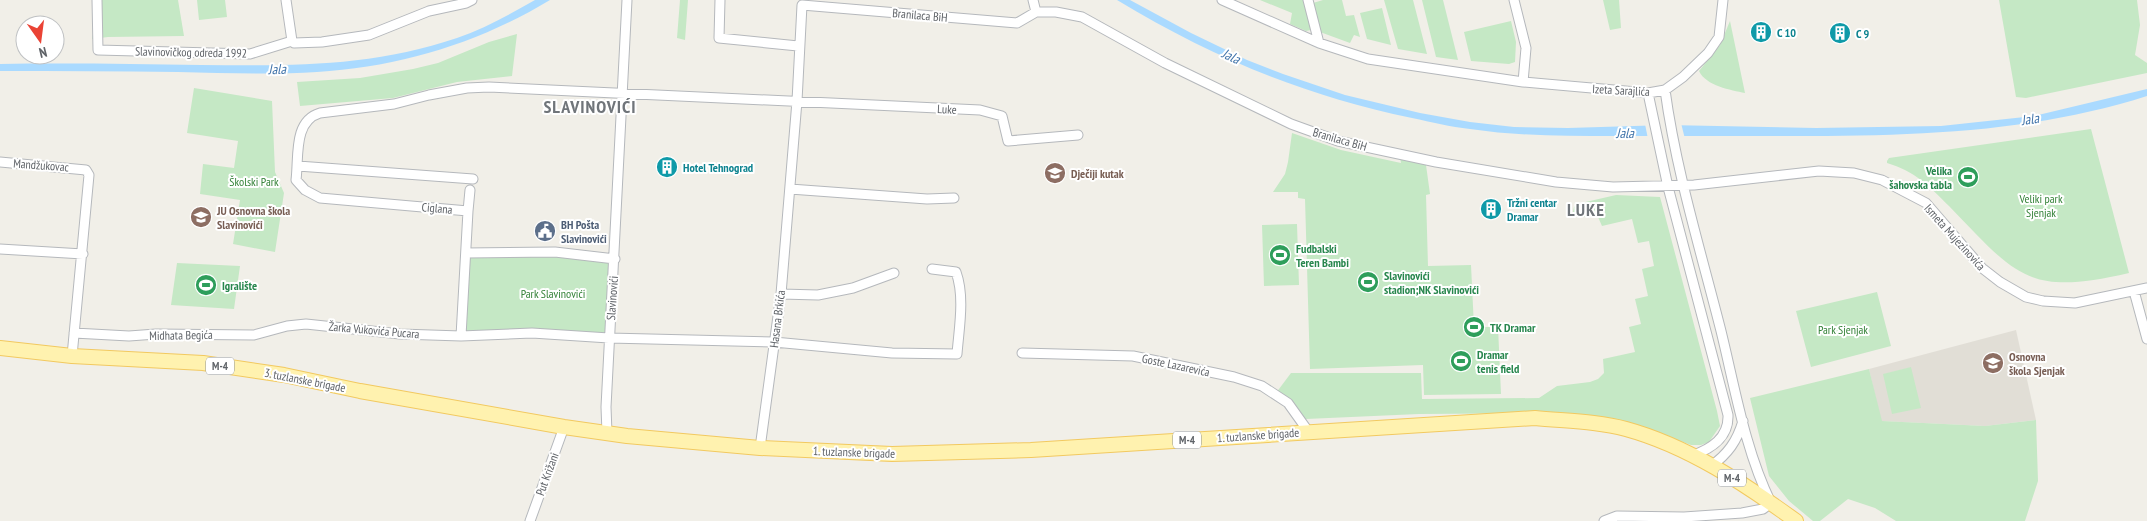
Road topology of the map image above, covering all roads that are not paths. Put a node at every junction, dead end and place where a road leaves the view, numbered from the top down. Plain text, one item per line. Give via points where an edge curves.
1 (97, 0) edge
2 (286, 0) edge
3 (472, 0) edge
4 (627, 0) edge
5 (720, 0) edge
6 (1033, 0) edge
7 (1222, 0) edge
8 (1308, 0) edge
9 (1514, 0) edge
10 (1724, 0) edge
11 (802, 5) joint
12 (1036, 12) junction
13 (292, 40) junction
14 (1319, 43) junction
15 (798, 46) junction
16 (1523, 82) junction
17 (1665, 90) junction
18 (622, 93) junction
19 (1648, 93) junction
20 (796, 101) junction
21 (1078, 134) dead end
22 (0, 162) edge
23 (298, 166) junction
24 (473, 179) dead end
25 (1684, 186) junction
26 (1668, 187) junction
27 (790, 189) junction
28 (470, 190) dead end
29 (954, 198) dead end
30 (468, 211) junction
31 (0, 249) edge
32 (466, 253) junction
33 (83, 254) junction
34 (615, 259) junction
35 (932, 269) dead end
36 (894, 273) dead end
37 (2147, 288) edge
38 (2134, 291) junction
39 (780, 294) junction
40 (287, 326) joint
41 (74, 333) junction
42 (461, 336) junction
43 (609, 338) junction
44 (2147, 339) edge
45 (774, 342) junction
46 (0, 348) edge
47 (1022, 353) dead end
48 (72, 356) junction
49 (1744, 420) junction
50 (564, 427) junction
51 (1308, 431) junction
52 (607, 433) junction
53 (760, 448) junction
54 (1691, 456) junction
55 (1711, 466) junction
56 (1771, 503) junction
57 (530, 521) edge
58 (1604, 521) edge
59 (1796, 521) edge

1 - 13 street, Slavinovičkog odreda 1992 via 98,50 250,54
2 - 13 street
3 - 13 street via 429,11 369,35 322,42 294,43
4 - 18 street, Slavinovići
5 - 15 street via 719,38
6 - 12 street
7 - 14 street, Izeta Sarajlića
8 - 14 street
9 - 16 street via 1526,48
10 - 17 street, Izeta Sarajlića via 1715,43
11 - 12 street, Branilaca BiH via 1017,23
11 - 15 street, Hasana Brkića
12 - 26 street, Branilaca BiH via 1082,17 1165,63 1291,124 1338,141 1436,162 1556,182
14 - 16 street, Izeta Sarajlića via 1368,59
15 - 20 street, Hasana Brkića
16 - 19 street, Izeta Sarajlića
17 - 19 street, Izeta Sarajlića
17 - 25 street
18 - 20 street
18 - 23 street, Ciglana via 467,88 394,104 320,112 304,123
18 - 34 street, Slavinovići
19 - 26 street
20 - 21 street, Luke via 980,110 1002,116 1008,141
20 - 27 street, Hasana Brkića
22 - 33 street, Mandžukovac via 86,170 89,175
23 - 24 street
23 - 30 street, Ciglana via 296,180 305,190 320,198
25 - 26 street, Branilaca BiH
25 - 38 street, Ismeta Mujezinovića via 1819,171 1854,173 1882,180 1926,203 1982,268 2016,292 2043,302 2060,303 2095,300
25 - 49 street
26 - 54 street via 1728,415 1727,429 1718,442
27 - 29 street via 928,200
27 - 39 street, Hasana Brkića
28 - 30 street
30 - 32 street, Ciglana
31 - 33 street
32 - 34 street via 555,252
32 - 42 street
33 - 41 street, Mandžukovac
34 - 43 street, Slavinovići
35 - 45 street via 956,272 959,281 961,310 957,354 892,353
36 - 39 street via 853,288 818,295
37 - 38 street, Ismeta Mujezinovića
38 - 44 street
39 - 45 street, Hasana Brkića
40 - 41 street, Midhata Begića via 254,335
40 - 42 street, Žarka Vukovića Pucara via 306,324 400,334
41 - 48 street, Mandžukovac
42 - 43 street, Žarka Vukovića Pucara via 532,333
43 - 45 street, Slavinovići
43 - 52 street
45 - 53 street, Hasana Brkića
46 - 48 main road, 3. tuzlanske brigade / M-4
47 - 51 street, Goste Lazarevića via 1133,356 1234,378 1262,386 1288,403
48 - 50 main road, 3. tuzlanske brigade / M-4 via 203,363
49 - 55 street via 1733,446
49 - 56 street
50 - 52 main road, 3. tuzlanske brigade / M-4
50 - 57 street, Put Križani
51 - 53 main road, 1. tuzlanske brigade / M-4 via 1012,450 892,454
51 - 54 main road, 1. tuzlanske brigade / M-4 via 1535,418 1624,428
52 - 53 main road, 1. tuzlanske brigade / M-4
54 - 55 main road, 1. tuzlanske brigade / M-4
55 - 56 main road, 1. tuzlanske brigade / M-4
56 - 58 street via 1763,509 1742,513 1684,517 1617,516
56 - 59 main road, 1. tuzlanske brigade / M-4

